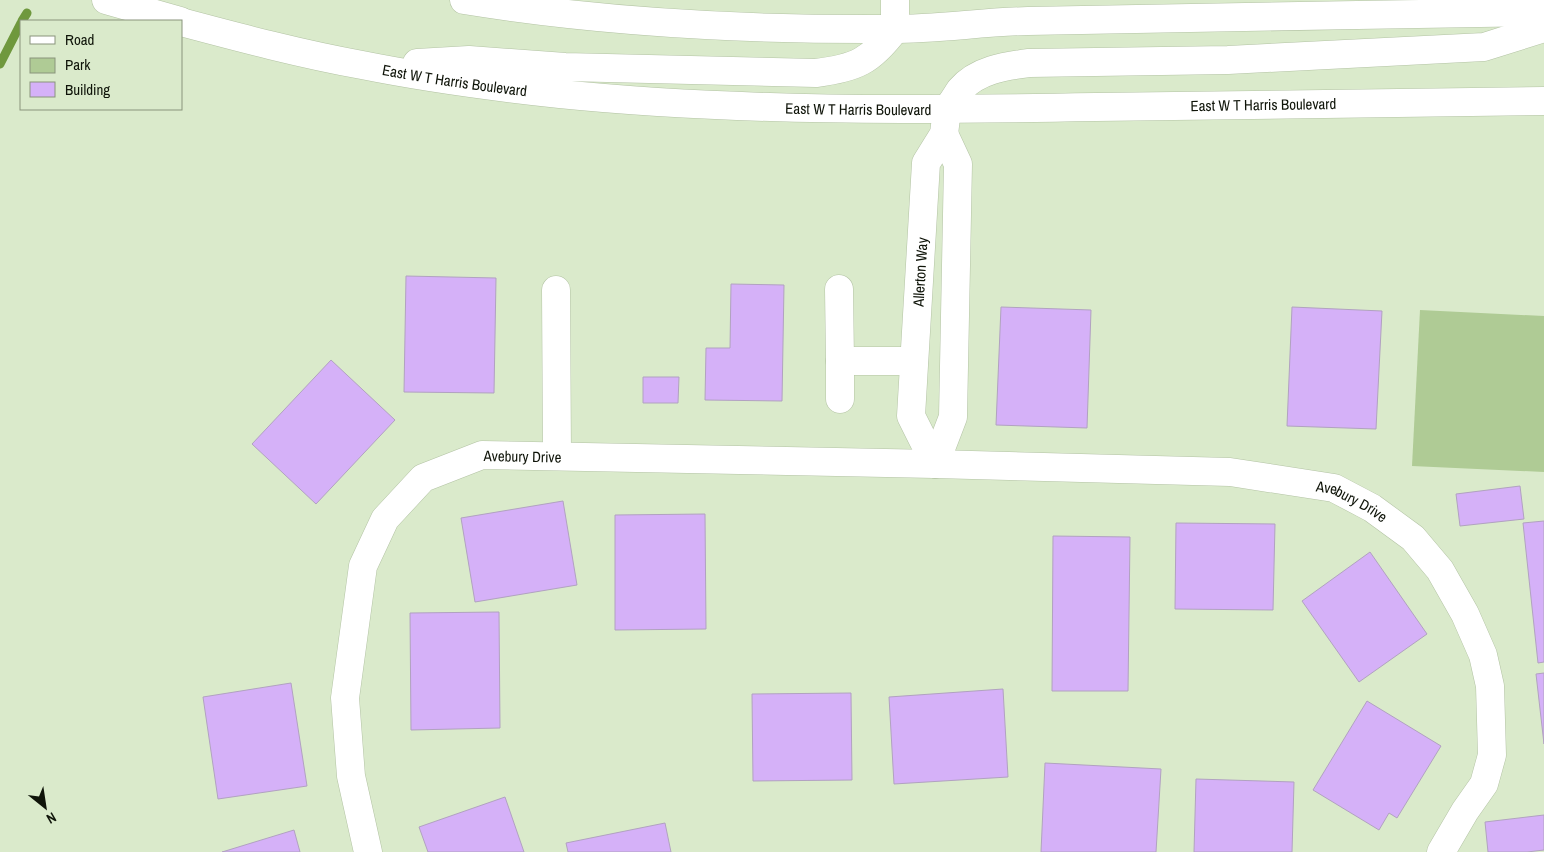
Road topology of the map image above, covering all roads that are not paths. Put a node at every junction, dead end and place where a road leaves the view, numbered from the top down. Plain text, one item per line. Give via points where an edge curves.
1 (106, 0) edge
2 (464, 0) edge
3 (895, 0) edge
4 (1544, 12) edge
5 (177, 20) edge
6 (182, 21) edge
7 (1544, 28) edge
8 (895, 29) junction
9 (361, 65) junction
10 (1544, 102) edge
11 (945, 122) junction
12 (839, 289) dead end
13 (556, 290) dead end
14 (840, 361) junction
15 (914, 361) junction
16 (840, 399) dead end
17 (557, 456) junction
18 (935, 464) junction
19 (368, 852) edge
20 (1441, 852) edge

1 - 5 main road, East W T Harris Boulevard
2 - 8 main road via 622,20
3 - 8 main road
4 - 8 main road via 1024,21
6 - 9 main road, East W T Harris Boulevard via 255,42
7 - 11 main road, Allerton Way via 1484,47 1228,60 1005,66 988,71 961,88
8 - 9 main road via 881,47 854,65 816,73 565,67 469,60
9 - 11 main road, East W T Harris Boulevard via 560,94 693,104 854,109
10 - 11 main road, East W T Harris Boulevard via 1364,102
11 - 15 main road, Allerton Way via 926,163
11 - 18 main road via 958,164 953,417
12 - 14 main road
13 - 17 main road
14 - 15 main road
14 - 16 main road
15 - 18 main road, Allerton Way via 911,416
17 - 18 main road, Avebury Drive
17 - 19 main road, Avebury Drive via 482,456 423,478 385,519 363,566 345,698 351,776
18 - 20 main road, Avebury Drive via 1230,472 1334,488 1372,508 1413,538 1440,570 1465,614 1483,655 1490,686 1492,756 1484,784

